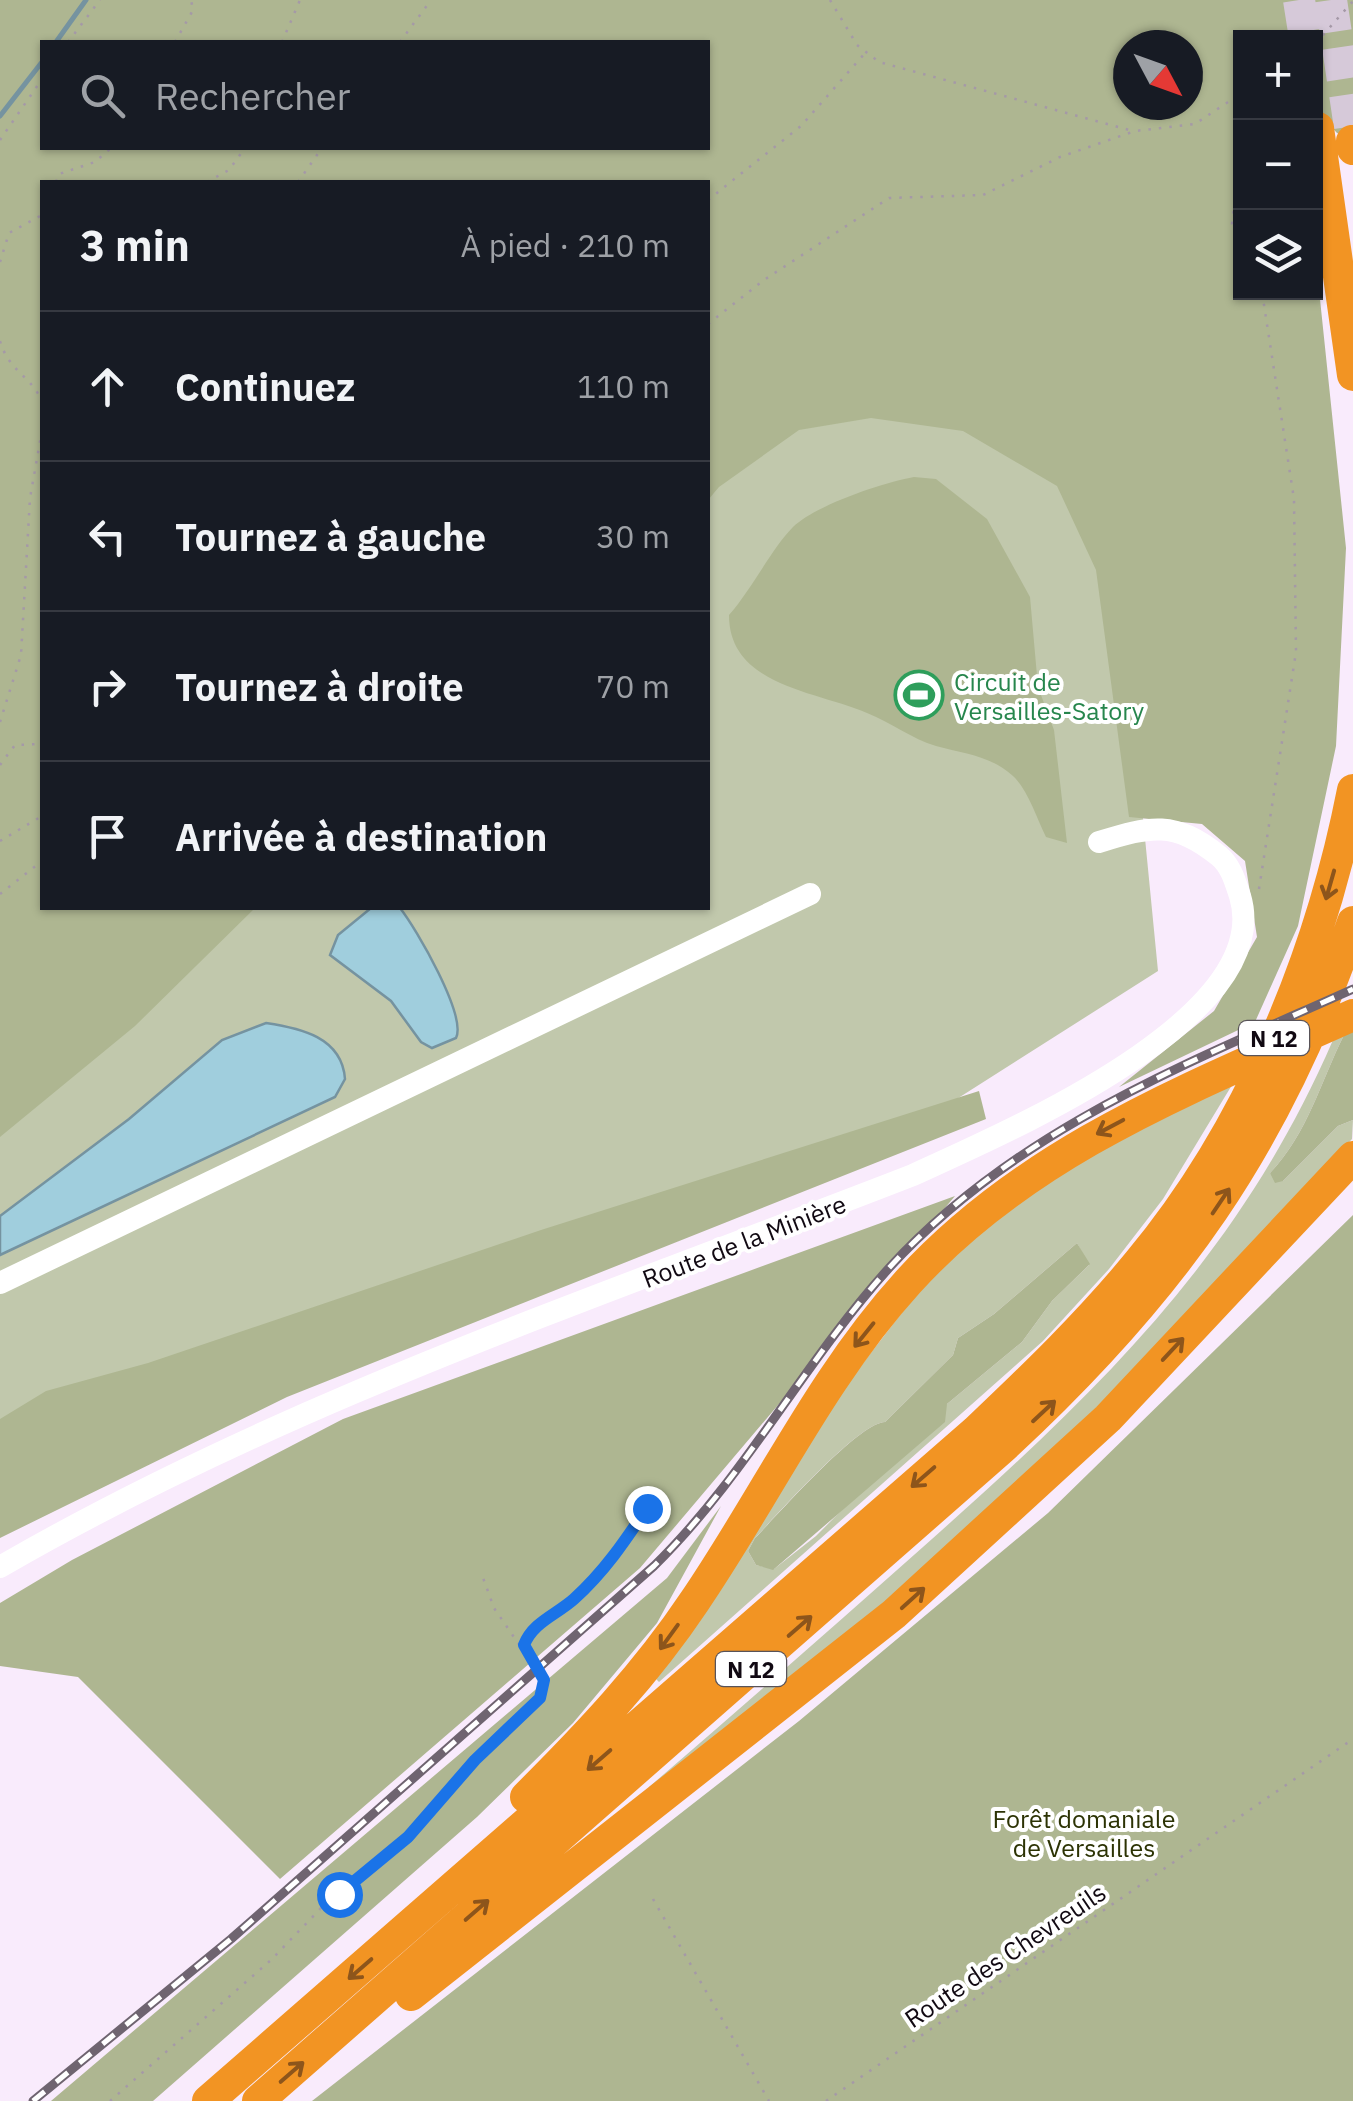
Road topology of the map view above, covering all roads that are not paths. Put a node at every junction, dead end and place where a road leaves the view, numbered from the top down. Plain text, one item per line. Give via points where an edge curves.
1 (1323, 163) edge
2 (1353, 375) edge
3 (1353, 790) edge
4 (1099, 842) dead end
5 (810, 894) dead end
6 (1353, 922) edge
7 (1353, 1015) edge
8 (1353, 1157) edge
9 (0, 1282) edge
10 (0, 1568) edge
11 (486, 1859) junction
12 (325, 2043) junction
13 (208, 2101) edge
14 (258, 2101) edge

1 - 2 highway
3 -> 11 highway, N 12 via 1326,900 1276,1034 1217,1150 1141,1260 976,1431
4 - 10 street, Route de la Minière via 1149,827 1170,828 1226,862 1244,911 1239,948 1219,984 1184,1020 1104,1077 913,1175 275,1426 114,1501
5 - 9 street
12 -> 6 highway, N 12 via 1000,1450 1117,1336 1205,1226 1276,1111
7 -> 11 highway via 1109,1127 1043,1166 910,1281 818,1396 665,1644 512,1811
12 -> 8 highway via 376,2023 894,1614 1108,1418
11 -> 13 highway, N 12
14 -> 12 highway, N 12

